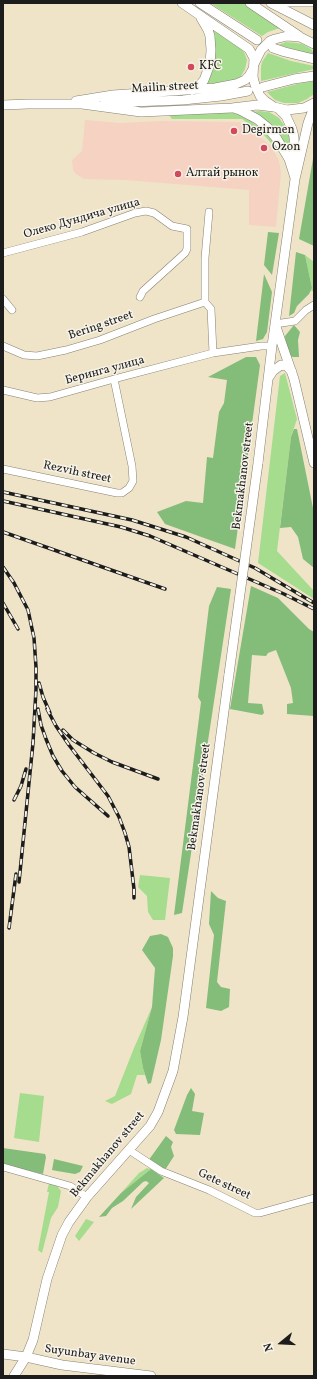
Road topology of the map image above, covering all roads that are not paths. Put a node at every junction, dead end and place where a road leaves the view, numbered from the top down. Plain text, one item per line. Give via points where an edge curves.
1 (182, 3) edge
2 (200, 3) edge
3 (250, 3) edge
4 (272, 3) edge
5 (287, 3) edge
6 (314, 3) edge
7 (196, 13) junction
8 (314, 25) edge
9 (300, 37) junction
10 (257, 40) dead end
11 (314, 43) edge
12 (273, 48) dead end
13 (314, 59) edge
14 (254, 66) junction
15 (314, 76) edge
16 (264, 87) dead end
17 (189, 90) junction
18 (248, 91) dead end
19 (314, 103) edge
20 (55, 104) junction
21 (82, 104) junction
22 (3, 105) edge
23 (314, 107) edge
24 (232, 108) junction
25 (276, 108) junction
26 (295, 179) junction
27 (209, 212) dead end
28 (3, 253) edge
29 (140, 297) dead end
30 (3, 299) edge
31 (205, 302) junction
32 (314, 305) edge
33 (12, 310) dead end
34 (275, 324) junction
35 (3, 346) edge
36 (272, 346) junction
37 (213, 353) junction
38 (292, 372) junction
39 (268, 378) junction
40 (114, 379) junction
41 (3, 390) edge
42 (314, 464) edge
43 (3, 469) edge
44 (129, 1150) junction
45 (3, 1167) edge
46 (87, 1197) junction
47 (314, 1198) edge
48 (3, 1354) edge
49 (26, 1357) junction
50 (14, 1376) edge
51 (151, 1376) edge

1 - 7 main road
2 - 10 main road
3 - 9 main road
4 - 5 street
4 - 8 main road
5 - 6 street
7 - 14 main road via 249,49
7 - 17 main road via 208,30 211,54 206,76 198,87
9 - 11 main road
9 - 14 main road via 287,36 270,41 261,50
12 - 13 main road
14 - 17 main road via 249,76 236,84
14 - 25 main road via 255,85 260,96
15 - 16 main road
17 - 20 main road via 113,95
18 - 21 main road, Mailin street via 183,100
19 - 25 main road via 295,110
20 - 21 main road
20 - 22 main road
21 - 24 main road via 141,112
23 - 26 main road
24 - 25 main road via 257,105
24 - 26 main road via 257,120 277,139 289,159
25 - 26 main road via 289,121 294,137
26 - 34 main road, Bekmakhanov street
27 - 31 street
28 - 29 street, Олеко Дундича улица via 82,232 135,213 154,213 172,226 187,229 187,249 143,290
30 - 33 street
31 - 35 street, Bering street via 66,350 37,356 24,355
31 - 37 street via 211,309
32 - 34 street via 295,321
34 - 36 main road, Bekmakhanov street
34 - 38 main road
36 - 37 street, Беринга улица
36 - 39 main road, Bekmakhanov street
37 - 40 street, Беринга улица
38 - 39 main road via 287,366 281,366
38 - 42 main road
39 - 44 main road, Bekmakhanov street, bridge via 183,1017 173,1071 158,1112 147,1130
40 - 41 street, Беринга улица via 50,397 37,398
40 - 43 street, Rezvih street via 132,466 133,481 129,488 117,493
44 - 46 main road, Bekmakhanov street
44 - 47 street, Gete street via 161,1171 255,1212 260,1213
45 - 46 street via 70,1186
46 - 49 main road, Bekmakhanov street via 69,1222 56,1249 33,1340
48 - 49 main road, Suyunbay avenue
49 - 50 main road, Bekmakhanov street
49 - 51 main road, Suyunbay avenue via 62,1365

